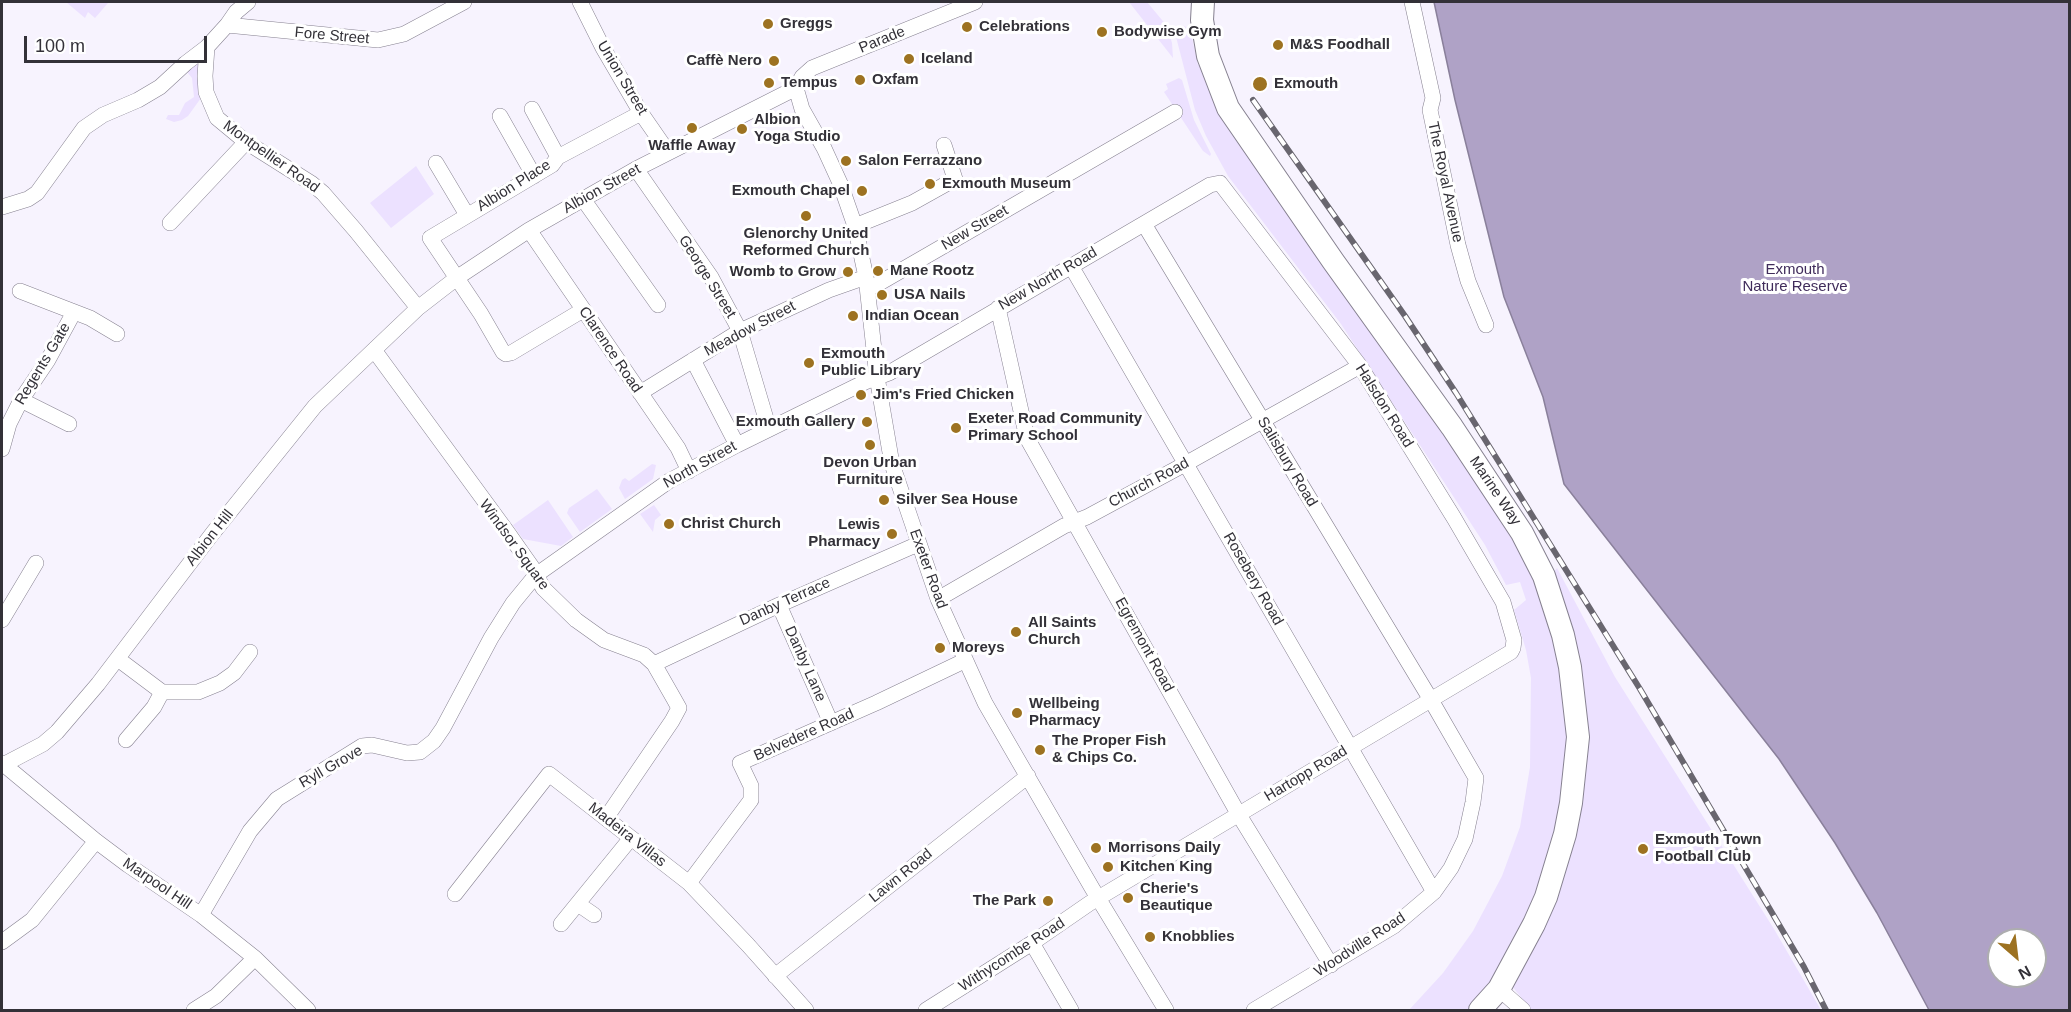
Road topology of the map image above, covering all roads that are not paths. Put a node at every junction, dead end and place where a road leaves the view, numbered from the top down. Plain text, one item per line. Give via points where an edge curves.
1 (248, 2) edge
2 (580, 2) edge
3 (975, 2) edge
4 (1412, 2) edge
5 (458, 3) edge
6 (232, 7) edge
7 (1199, 8) edge
8 (227, 25) junction
9 (207, 47) junction
10 (796, 88) junction
11 (532, 110) dead end
12 (1175, 112) dead end
13 (642, 113) junction
14 (500, 116) dead end
15 (246, 142) junction
16 (944, 145) dead end
17 (668, 152) junction
18 (558, 158) junction
19 (436, 163) dead end
20 (636, 169) junction
21 (534, 176) junction
22 (1220, 183) joint
23 (583, 199) junction
24 (2, 207) edge
25 (467, 215) junction
26 (170, 223) dead end
27 (1144, 224) junction
28 (855, 226) junction
29 (529, 230) junction
30 (1071, 266) junction
31 (458, 277) junction
32 (867, 282) junction
33 (20, 291) dead end
34 (658, 305) dead end
35 (418, 308) junction
36 (998, 308) junction
37 (583, 310) junction
38 (74, 312) junction
39 (1486, 325) dead end
40 (740, 332) junction
41 (117, 333) dead end
42 (374, 350) junction
43 (693, 360) junction
44 (1360, 366) junction
45 (877, 377) junction
46 (640, 393) junction
47 (12, 407) edge
48 (1262, 422) junction
49 (69, 424) dead end
50 (769, 429) junction
51 (737, 444) junction
52 (2, 449) edge
53 (1187, 463) junction
54 (689, 471) junction
55 (1075, 522) junction
56 (918, 544) junction
57 (36, 563) dead end
58 (536, 575) junction
59 (938, 599) junction
60 (779, 605) junction
61 (2, 620) edge
62 (1513, 648) joint
63 (250, 652) dead end
64 (118, 659) junction
65 (964, 661) junction
66 (654, 664) junction
67 (162, 692) junction
68 (1431, 700) junction
69 (831, 723) junction
70 (126, 740) dead end
71 (1350, 748) junction
72 (2, 764) edge
73 (1028, 776) junction
74 (1239, 815) junction
75 (606, 818) junction
76 (631, 838) junction
77 (96, 841) junction
78 (689, 883) junction
79 (1434, 892) junction
80 (455, 894) dead end
81 (1099, 898) junction
82 (578, 904) junction
83 (201, 915) junction
84 (594, 915) dead end
85 (561, 924) dead end
86 (2, 942) edge
87 (1032, 943) junction
88 (255, 958) junction
89 (1331, 965) junction
90 (775, 976) junction
91 (1499, 989) junction
92 (1068, 1009) edge
93 (194, 1011) edge
94 (308, 1011) edge
95 (806, 1011) edge
96 (926, 1011) edge
97 (1167, 1011) edge
98 (1254, 1011) edge
99 (1480, 1011) edge
100 (1523, 1011) edge

1 - 6 street
2 - 13 street, Union Street
3 - 10 street, Parade via 812,68
4 - 39 street, The Royal Avenue via 1458,245
5 - 8 street, Fore Street via 404,34 378,40
6 - 8 street
7 - 91 highway, Marine Way via 1212,69 1228,108 1510,514 1534,555 1555,607 1575,698 1578,737 1571,803 1546,897
8 - 9 street
9 - 15 street, Montpellier Road via 205,76 209,103 217,118
9 - 24 street via 160,87 90,123 37,193
10 - 17 street, Albion Street
10 - 28 street, Exeter Road
11 - 18 street
12 - 32 street, New Street via 876,285
13 - 17 street, Union Street
13 - 18 street, Albion Place
14 - 21 street
15 - 26 street
15 - 35 street, Montpellier Road via 323,193
16 - 28 street via 955,179 912,203
17 - 20 street, Albion Street
18 - 21 street, Albion Place
19 - 25 street
20 - 23 street, Albion Street
20 - 40 street, George Street via 711,277
21 - 25 street, Albion Place
22 - 27 street, New North Road
22 - 44 street, Halsdon Road
23 - 29 street, Albion Street
23 - 34 street
25 - 31 street, Albion Place via 430,238
27 - 30 street, New North Road
27 - 48 street, Salisbury Road
28 - 32 street, Exeter Road
29 - 31 street, Albion Street
29 - 37 street, Clarence Road
30 - 36 street, New North Road
30 - 53 street, Rosebery Road
31 - 35 street, Albion Street
31 - 37 street via 506,354
32 - 40 street, Meadow Street via 829,290
32 - 45 street, Exeter Road
33 - 38 street
35 - 42 street, Albion Hill
36 - 45 street, New North Road
36 - 55 street, Egremont Road via 1027,438
37 - 46 street, Clarence Road
38 - 41 street
38 - 47 street, Regents Gate via 48,360
40 - 43 street, Meadow Street
40 - 50 street, George Street
42 - 58 street, Windsor Square
42 - 64 street, Albion Hill via 315,406
43 - 46 street, Meadow Street
43 - 51 street
44 - 48 street, Church Road
44 - 62 street, Halsdon Road via 1503,602
45 - 50 street, North Street
45 - 56 street, Exeter Road via 892,464
46 - 54 street, Clarence Road
47 - 49 street
47 - 52 street, Regents Gate
48 - 53 street, Church Road
48 - 68 street, Salisbury Road
50 - 51 street, North Street
51 - 54 street, North Street
53 - 55 street, Church Road
53 - 71 street, Rosebery Road
54 - 58 street, North Street via 663,485
55 - 59 street, Church Road
55 - 74 street, Egremont Road
56 - 59 street, Exeter Road
56 - 60 street, Danby Terrace
57 - 61 street
58 - 66 street, Windsor Square via 543,588 576,620 604,640 644,654
58 - 83 street, Ryll Grove via 491,638 434,741 420,752 407,753 362,746 277,799 250,831
59 - 65 street, Exeter Road
60 - 66 street, Danby Terrace
60 - 69 street, Danby Lane
62 - 68 street, Hartopp Road
63 - 67 street via 234,673 198,692
64 - 67 street
64 - 72 street, Albion Hill via 57,732 43,744
65 - 69 street, Belvedere Road
65 - 73 street, Exeter Road
66 - 75 street, Windsor Square via 679,708
67 - 70 street
68 - 71 street, Hartopp Road
68 - 79 street, Woodville Road via 1476,778 1465,839
69 - 78 street, Belvedere Road via 740,763 751,786 750,800
71 - 74 street, Hartopp Road
71 - 79 street, Rosebery Road
72 - 77 street, Marpool Hill
73 - 81 street, Exeter Road
73 - 90 street, Lawn Road
74 - 81 street, Hartopp Road
74 - 89 street, Egremont Road
75 - 76 street, Madeira Villas
75 - 80 street, Madeira Villas via 549,774
76 - 78 street, Madeira Villas
76 - 82 street
77 - 83 street, Marpool Hill
77 - 86 street via 32,920
78 - 90 street, Madeira Villas
79 - 89 street, Woodville Road via 1394,926
81 - 87 street, Withycombe Road
81 - 97 street, Exeter Road
82 - 84 street
82 - 85 street
83 - 88 street, Marpool Hill
87 - 92 street
87 - 96 street, Withycombe Road
88 - 93 street via 216,996
88 - 94 street, Marpool Hill
89 - 98 street, Woodville Road
90 - 95 street, Madeira Villas
91 - 99 highway, Marine Way
91 - 100 street

